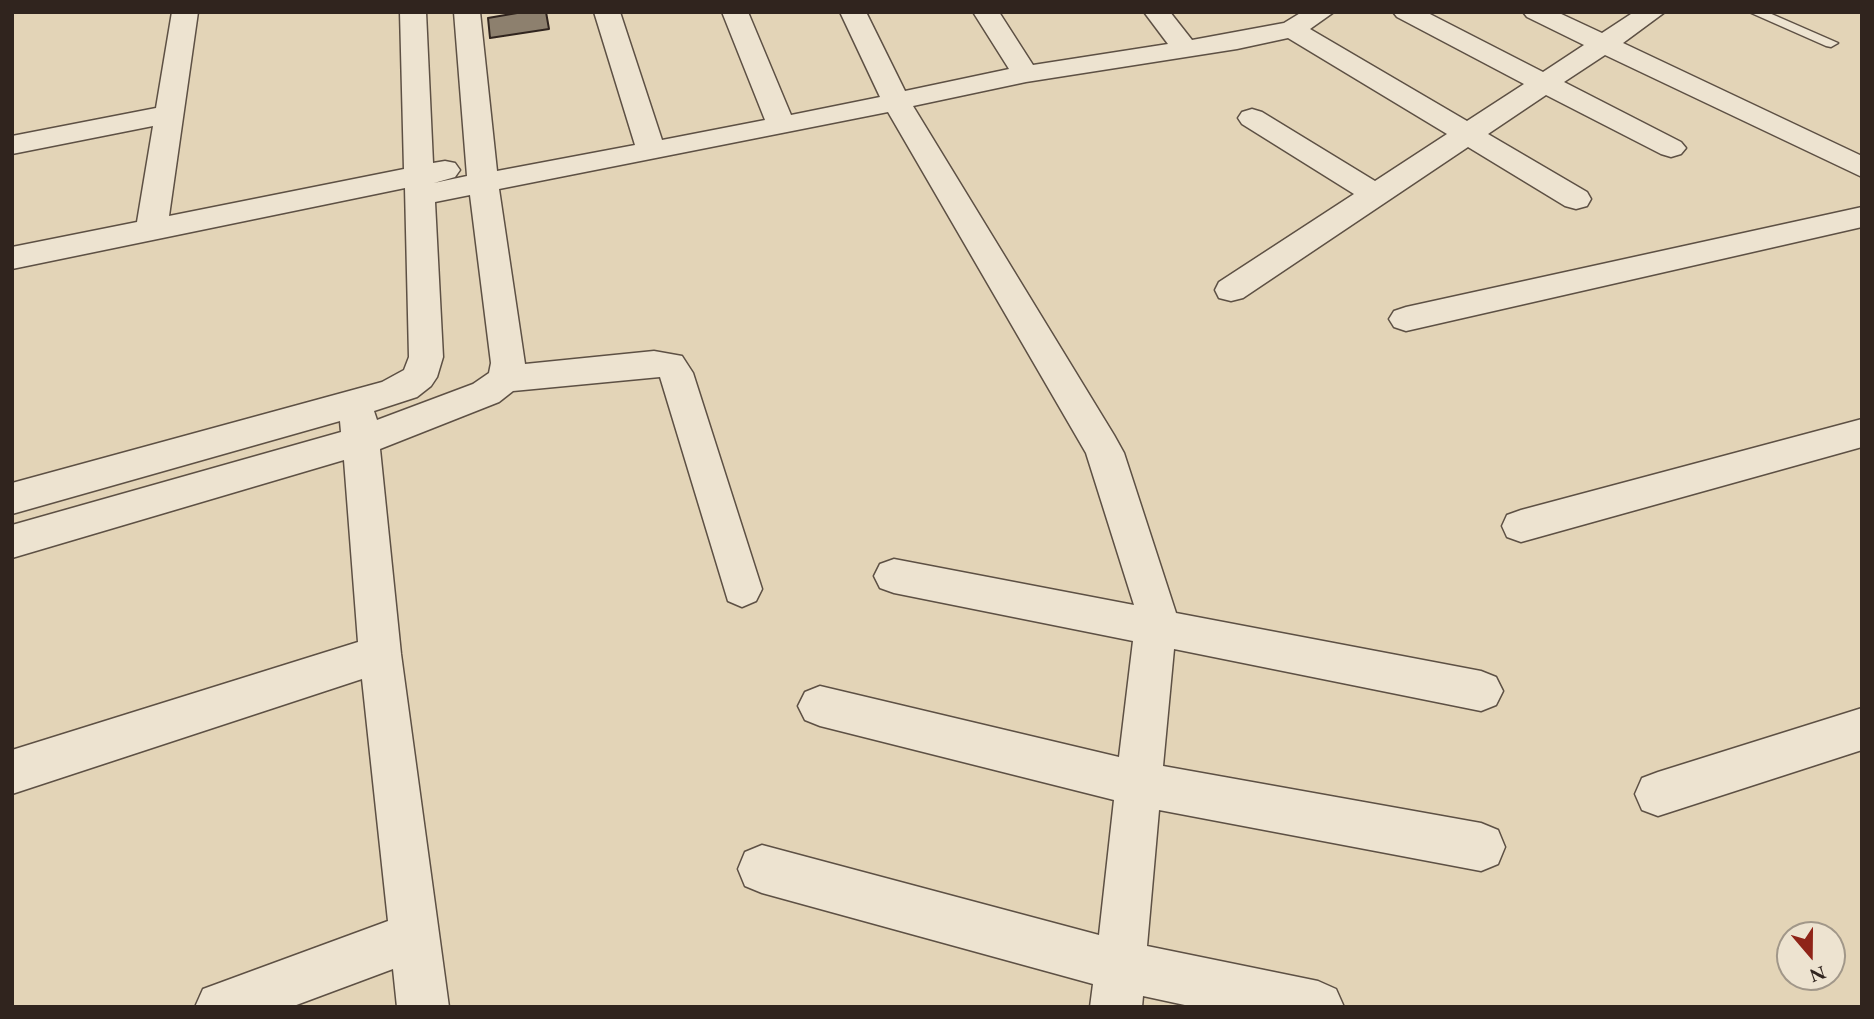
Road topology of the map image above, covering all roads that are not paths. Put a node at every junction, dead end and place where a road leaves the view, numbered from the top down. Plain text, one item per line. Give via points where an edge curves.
1 (185, 12) edge
2 (413, 12) edge
3 (467, 12) edge
4 (607, 12) edge
5 (735, 12) edge
6 (853, 12) edge
7 (986, 12) edge
8 (1157, 12) edge
9 (1406, 12) edge
10 (1536, 12) edge
11 (1606, 12) edge
12 (1755, 12) edge
13 (1306, 18) edge
14 (1643, 18) edge
15 (1830, 43) dead end
16 (1602, 44) junction
17 (1184, 47) junction
18 (1026, 74) junction
19 (1544, 83) junction
20 (895, 100) junction
21 (171, 114) junction
22 (1252, 118) dead end
23 (782, 126) junction
24 (1466, 134) junction
25 (12, 145) edge
26 (1671, 148) dead end
27 (651, 150) junction
28 (1862, 168) edge
29 (483, 173) junction
30 (420, 185) junction
31 (1375, 194) junction
32 (1576, 199) dead end
33 (1862, 217) edge
34 (151, 230) junction
35 (12, 258) edge
36 (1231, 290) dead end
37 (1406, 319) dead end
38 (505, 379) junction
39 (358, 422) junction
40 (1862, 433) edge
41 (12, 499) edge
42 (1521, 526) dead end
43 (12, 542) edge
44 (894, 576) dead end
45 (741, 589) dead end
46 (1155, 629) junction
47 (380, 654) junction
48 (1480, 691) dead end
49 (820, 706) dead end
50 (1862, 729) edge
51 (12, 772) edge
52 (1139, 784) junction
53 (1658, 794) dead end
54 (1481, 847) dead end
55 (762, 869) dead end
56 (414, 936) junction
57 (1118, 986) edge
58 (221, 1007) edge
59 (423, 1007) edge
60 (1318, 1007) edge

1 - 21 street
2 - 30 street
3 - 29 street
4 - 27 street
5 - 23 street
6 - 20 street
7 - 18 street
8 - 17 street
9 - 19 street
10 - 16 street
11 - 14 street
12 - 15 lane
13 - 17 street via 1237,41
13 - 24 street
14 - 16 street
16 - 19 street
16 - 28 street
17 - 18 street
18 - 20 street
19 - 24 street
19 - 26 street
20 - 23 street
20 - 46 street via 1105,453 1155,607
21 - 25 street
21 - 34 street
22 - 31 street
23 - 27 street
24 - 31 street
24 - 32 street
27 - 29 street
29 - 30 street
29 - 38 street via 508,363
30 - 34 street
30 - 39 street via 426,357 419,377
31 - 36 street
33 - 37 street
34 - 35 street
38 - 39 street via 486,393
38 - 45 street via 670,365
39 - 41 street
39 - 43 street
39 - 47 street
40 - 42 street
44 - 46 street
46 - 48 street
46 - 52 street
47 - 51 street
47 - 56 street
49 - 52 street
50 - 53 street
52 - 54 street
52 - 57 street
55 - 57 street
56 - 58 street
56 - 59 street
57 - 60 street

